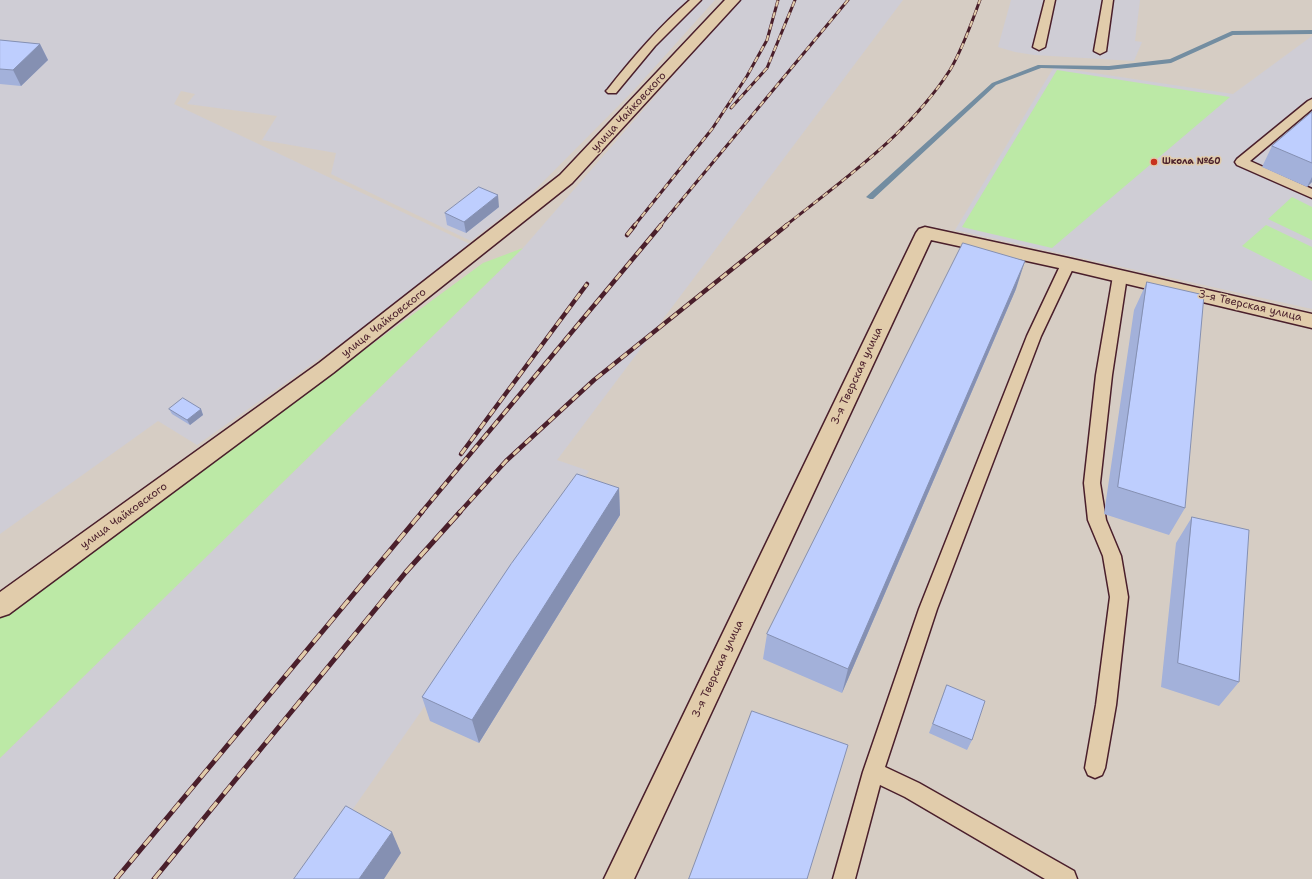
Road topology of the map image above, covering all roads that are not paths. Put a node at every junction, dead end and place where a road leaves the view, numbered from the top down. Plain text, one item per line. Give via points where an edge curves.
1 (696, 0) edge
2 (734, 0) edge
3 (1050, 0) edge
4 (1108, 0) edge
5 (1039, 47) dead end
6 (1100, 51) dead end
7 (612, 91) dead end
8 (1312, 103) edge
9 (1312, 194) edge
10 (1068, 264) junction
11 (1120, 276) junction
12 (1312, 321) edge
13 (0, 606) edge
14 (1095, 768) dead end
15 (873, 772) junction
16 (619, 879) edge
17 (844, 879) edge
18 (1066, 879) edge

1 - 7 lane via 672,20
2 - 13 street, улица Чайковского via 566,179 326,368
3 - 5 lane
4 - 6 lane
8 - 9 lane via 1241,162
10 - 11 street, 3-я Тверская улица
10 - 15 lane via 1034,336 928,609
10 - 16 street, 3-я Тверская улица via 925,233
11 - 12 street, 3-я Тверская улица
11 - 14 lane via 1104,375 1092,482 1097,520 1112,556 1119,596 1106,705
15 - 17 lane
15 - 18 lane via 912,790

